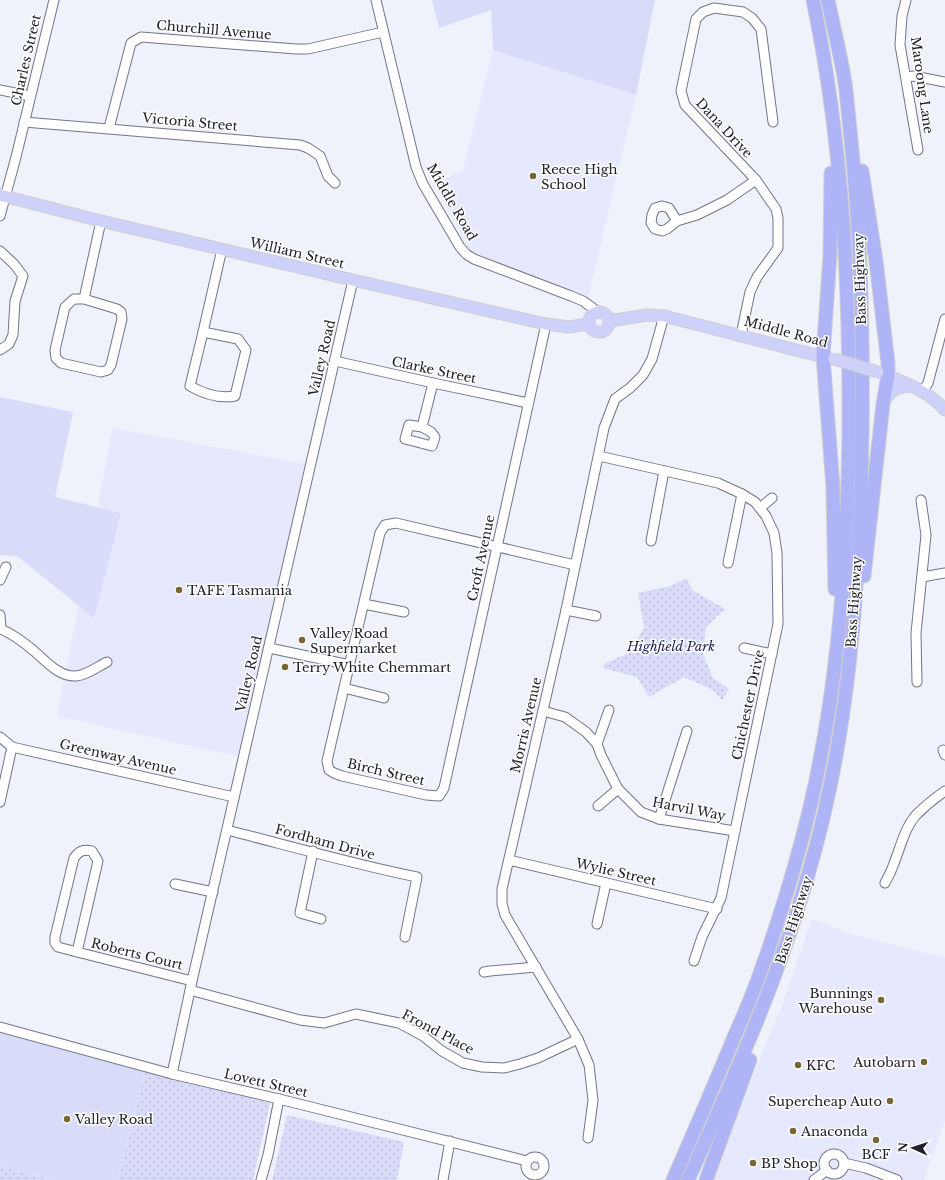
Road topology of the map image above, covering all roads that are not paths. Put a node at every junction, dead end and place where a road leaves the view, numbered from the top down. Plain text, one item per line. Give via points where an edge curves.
1 (53, 0) edge
2 (376, 0) edge
3 (813, 0) edge
4 (828, 0) edge
5 (906, 0) edge
6 (383, 32) junction
7 (906, 77) junction
8 (945, 82) edge
9 (828, 83) junction
10 (846, 88) junction
11 (0, 90) edge
12 (30, 96) junction
13 (24, 122) junction
14 (772, 122) dead end
15 (109, 128) junction
16 (918, 150) dead end
17 (756, 180) junction
18 (334, 183) dead end
19 (3, 196) edge
20 (0, 216) edge
21 (101, 221) junction
22 (677, 221) dead end
23 (222, 249) junction
24 (0, 251) edge
25 (353, 280) junction
26 (84, 299) junction
27 (598, 312) junction
28 (664, 316) junction
29 (945, 319) edge
30 (609, 321) junction
31 (546, 324) junction
32 (589, 324) junction
33 (203, 332) junction
34 (741, 335) junction
35 (825, 337) junction
36 (0, 350) edge
37 (805, 353) junction
38 (828, 358) junction
39 (335, 361) junction
40 (883, 374) junction
41 (434, 383) junction
42 (918, 389) junction
43 (528, 403) junction
44 (883, 404) junction
45 (945, 410) edge
46 (422, 426) dead end
47 (599, 456) junction
48 (664, 471) junction
49 (742, 494) junction
50 (772, 498) dead end
51 (921, 500) dead end
52 (760, 508) junction
53 (651, 541) dead end
54 (496, 548) junction
55 (728, 562) dead end
56 (575, 565) junction
57 (6, 567) dead end
58 (945, 573) edge
59 (922, 577) junction
60 (0, 580) edge
61 (364, 604) junction
62 (566, 610) junction
63 (404, 612) dead end
64 (0, 615) edge
65 (596, 616) dead end
66 (0, 629) edge
67 (269, 648) junction
68 (744, 648) dead end
69 (772, 654) junction
70 (107, 662) dead end
71 (350, 665) junction
72 (833, 680) junction
73 (917, 682) dead end
74 (344, 688) junction
75 (384, 698) dead end
76 (610, 710) dead end
77 (543, 711) junction
78 (687, 731) dead end
79 (0, 736) edge
80 (597, 744) junction
81 (838, 744) junction
82 (12, 747) junction
83 (618, 789) junction
84 (945, 791) edge
85 (439, 796) joint
86 (234, 797) junction
87 (0, 802) edge
88 (598, 806) dead end
89 (659, 819) junction
90 (227, 830) junction
91 (736, 831) junction
92 (313, 851) junction
93 (509, 860) junction
94 (885, 883) dead end
95 (175, 884) dead end
96 (606, 884) junction
97 (212, 892) junction
98 (717, 909) junction
99 (321, 919) dead end
100 (597, 924) dead end
101 (405, 937) dead end
102 (77, 952) junction
103 (694, 961) dead end
104 (536, 967) junction
105 (484, 972) dead end
106 (774, 980) junction
107 (191, 985) junction
108 (0, 1027) edge
109 (578, 1039) junction
110 (172, 1074) junction
111 (279, 1099) junction
112 (588, 1138) dead end
113 (450, 1141) junction
114 (527, 1161) dead end
115 (844, 1164) junction
116 (827, 1170) junction
117 (261, 1180) edge
118 (443, 1180) edge
119 (673, 1180) edge
120 (688, 1180) edge
121 (706, 1180) edge
122 (814, 1180) edge
123 (897, 1180) edge

1 - 12 street, Charles Street
2 - 6 street, Middle Road
3 - 9 highway, Bass Highway
4 - 10 highway, Bass Highway
5 - 7 street, Maroong Lane via 900,45
6 - 15 street, Churchill Avenue via 308,49 141,37 131,43
6 - 27 street, Middle Road via 416,166 423,184 460,247 474,259 583,301
7 - 8 street via 914,76
7 - 16 street, Maroong Lane
9 - 35 highway via 832,188
9 - 72 highway, Bass Highway via 840,175 849,376 845,570
10 - 40 highway via 871,226 888,363
10 - 81 highway, Bass Highway via 857,204 862,300 863,406 853,627
11 - 12 street
12 - 13 street, Charles Street
13 - 15 street, Victoria Street
13 - 19 street, Charles Street
14 - 17 street, Dana Drive via 761,29 743,12 714,8 703,12 696,20 681,91 685,105
15 - 18 street, Victoria Street via 300,145 320,156 328,176
17 - 22 street via 727,200 697,215
17 - 34 street, Dana Drive via 776,209 778,248 757,277 750,292
19 - 20 street, Charles Street
19 - 21 main road, William Street
21 - 23 main road, William Street
21 - 26 street
23 - 25 main road, William Street
23 - 33 street
24 - 36 street via 23,276 15,301 13,335 9,344
25 - 31 main road, William Street
25 - 39 street, Valley Road
26 - 26 street via 117,308 121,312 122,318 111,365 108,370 102,372 61,363 56,358 55,350 65,307 74,299
27 - 30 main road via 607,315
27 - 32 main road via 589,319
28 - 30 main road, Middle Road via 647,315
28 - 34 main road, Middle Road
28 - 47 street, Morris Avenue via 652,359 644,375 615,399 604,428
29 - 42 street via 928,383
30 - 32 main road via 606,329 599,332
31 - 32 main road, William Street via 569,327
31 - 43 street, Croft Avenue
33 - 33 street via 238,339 246,350 235,396 224,398 190,386
34 - 37 main road, Middle Road
35 - 37 main road via 817,346
35 - 38 highway
37 - 38 main road, Middle Road
38 - 40 main road, Middle Road, bridge
38 - 72 highway via 836,581
39 - 41 street, Clarke Street
39 - 67 street, Valley Road
40 - 42 main road, Middle Road
40 - 44 highway
41 - 43 street, Clarke Street
41 - 46 street
42 - 44 main road via 901,387 891,391
42 - 45 main road, Middle Road
43 - 54 street, Croft Avenue
44 - 81 highway via 857,647
47 - 48 street, Chichester Drive
47 - 56 street, Morris Avenue
48 - 49 street, Chichester Drive via 718,483
48 - 53 street
49 - 52 street, Chichester Drive
49 - 55 street
50 - 52 street
51 - 59 street via 926,534
52 - 69 street, Chichester Drive via 774,533 777,553 778,624
54 - 56 street
54 - 61 street via 396,523 385,525 380,533
54 - 85 street, Croft Avenue via 444,788
56 - 62 street, Morris Avenue
57 - 60 street
58 - 59 street
59 - 73 street via 916,633
61 - 63 street
61 - 71 street
62 - 65 street
62 - 77 street, Morris Avenue
64 - 66 street
66 - 70 street via 68,676 88,673
67 - 71 street
67 - 86 street, Valley Road
68 - 69 street
69 - 91 street, Chichester Drive
71 - 74 street
72 - 119 highway, Bass Highway via 803,836 780,914 759,976
74 - 75 street
74 - 85 street, Birch Street via 327,761 329,770 342,776 426,796
76 - 80 street
77 - 80 street, Harvil Way via 565,717 586,732
77 - 93 street, Morris Avenue
78 - 89 street
79 - 82 street, Greenway Avenue
80 - 83 street, Harvil Way
81 - 106 highway, Bass Highway via 814,854 795,921
82 - 86 street, Greenway Avenue
82 - 87 street
83 - 88 street
83 - 89 street, Harvil Way via 641,812
84 - 94 street via 924,807 909,825
86 - 90 street, Valley Road
89 - 91 street, Harvil Way
90 - 92 street, Fordham Drive
90 - 97 street, Valley Road
91 - 98 street, Chichester Drive
92 - 99 street via 300,913
92 - 101 street, Fordham Drive via 417,877
93 - 96 street, Wylie Street
93 - 104 street, Morris Avenue via 502,889 502,904 505,915
95 - 97 street
96 - 98 street, Wylie Street
96 - 100 street
97 - 107 street, Valley Road
98 - 103 street, Chichester Drive via 702,936
102 - 102 street, Roberts Court via 98,861 92,851 86,850 78,852 74,858 55,937 58,947
102 - 107 street, Roberts Court
104 - 105 street
104 - 109 street, Morris Avenue
106 - 120 highway, Bass Highway
106 - 121 highway via 758,1040
107 - 109 street, Frond Place via 300,1020 324,1023 356,1014 399,1023 462,1063 482,1068 504,1068 520,1064
107 - 110 street, Valley Road
108 - 110 street, Lovett Street
109 - 112 street, Morris Avenue via 589,1065 594,1100
110 - 111 street, Lovett Street
111 - 113 street, Lovett Street
111 - 117 street
113 - 114 street, Lovett Street
113 - 118 street
115 - 116 street via 842,1170 836,1174
115 - 116 street via 839,1155 828,1156 825,1162
115 - 123 street via 866,1168
116 - 122 street

